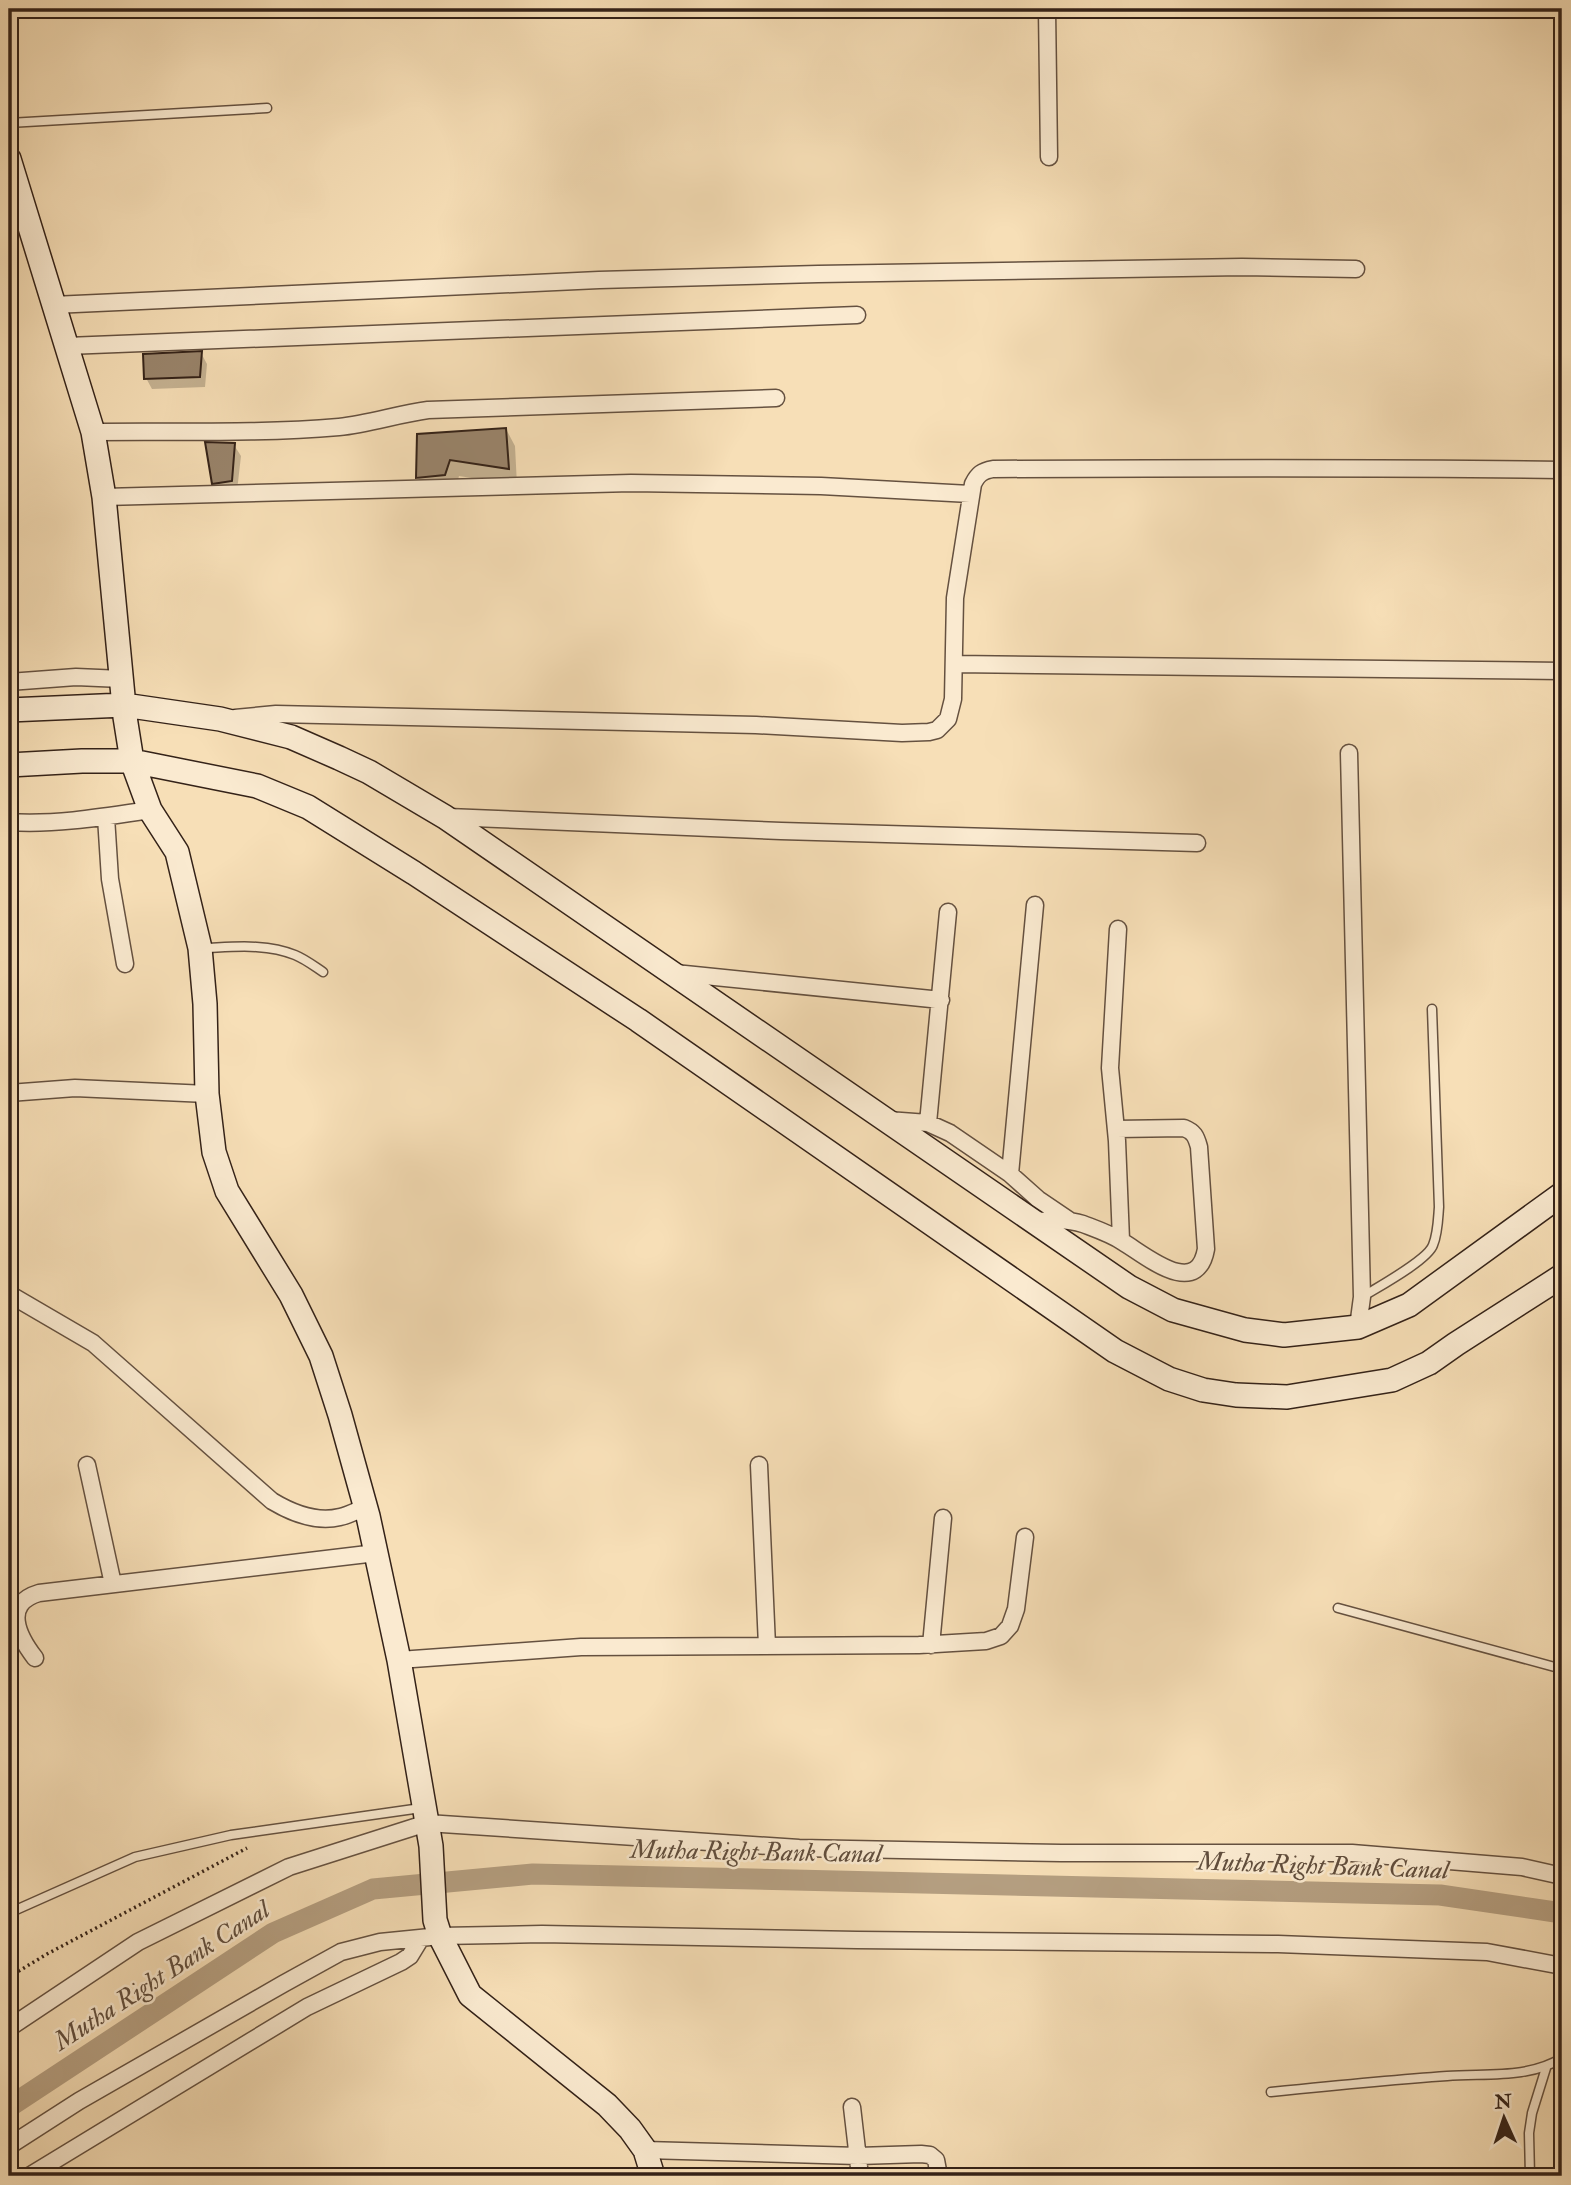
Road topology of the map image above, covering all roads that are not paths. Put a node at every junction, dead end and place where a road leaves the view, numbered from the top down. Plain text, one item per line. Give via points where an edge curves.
1 (1047, 9) edge
2 (267, 108) dead end
3 (9, 123) edge
4 (1049, 157) dead end
5 (9, 159) edge
6 (1356, 269) dead end
7 (53, 305) junction
8 (856, 316) dead end
9 (67, 346) junction
10 (776, 398) dead end
11 (93, 432) junction
12 (1562, 470) edge
13 (970, 494) junction
14 (104, 497) junction
15 (954, 664) junction
16 (1562, 671) edge
17 (122, 679) junction
18 (9, 682) edge
19 (9, 710) edge
20 (125, 711) junction
21 (220, 719) junction
22 (1349, 752) dead end
23 (132, 757) junction
24 (9, 765) edge
25 (150, 810) junction
26 (106, 817) junction
27 (445, 817) junction
28 (9, 822) edge
29 (1197, 843) dead end
30 (1035, 905) dead end
31 (948, 912) dead end
32 (1118, 929) dead end
33 (200, 948) junction
34 (125, 964) dead end
35 (323, 972) dead end
36 (669, 972) junction
37 (941, 1000) junction
38 (1432, 1009) dead end
39 (9, 1093) edge
40 (207, 1094) junction
41 (886, 1119) junction
42 (928, 1123) junction
43 (1116, 1129) junction
44 (1010, 1174) junction
45 (1562, 1194) edge
46 (1031, 1221) junction
47 (1070, 1221) junction
48 (1121, 1240) junction
49 (1562, 1276) edge
50 (9, 1294) edge
51 (1362, 1297) junction
52 (1358, 1326) junction
53 (87, 1465) dead end
54 (759, 1465) dead end
55 (366, 1507) junction
56 (943, 1518) dead end
57 (1025, 1537) dead end
58 (376, 1553) junction
59 (113, 1584) junction
60 (1338, 1608) dead end
61 (932, 1645) junction
62 (767, 1646) junction
63 (35, 1658) dead end
64 (399, 1660) junction
65 (1562, 1669) edge
66 (427, 1825) junction
67 (1562, 1876) edge
68 (9, 1913) edge
69 (432, 1931) junction
70 (1562, 1966) edge
71 (9, 2028) edge
72 (1562, 2058) edge
73 (1546, 2068) junction
74 (1271, 2092) dead end
75 (852, 2107) dead end
76 (9, 2146) edge
77 (645, 2150) junction
78 (858, 2156) junction
79 (29, 2176) edge
80 (653, 2176) edge
81 (860, 2176) edge
82 (939, 2176) edge
83 (1530, 2176) edge

1 - 4 street
2 - 3 lane
5 - 7 street
6 - 7 street via 1242,267 599,280
7 - 9 street
8 - 9 street
9 - 11 street
10 - 11 street via 428,410 369,423 307,429
11 - 14 street
12 - 13 street via 993,469 978,475
13 - 14 street via 631,483
13 - 15 street via 955,598
14 - 17 street
15 - 16 street
15 - 21 street via 948,719 929,732 276,714
17 - 18 street
17 - 20 street
19 - 20 street
20 - 21 street
20 - 23 street
21 - 27 street via 291,737 369,772
22 - 51 street
23 - 24 street
23 - 25 street
23 - 49 street via 257,786 308,807 638,1020 1115,1351 1169,1379 1203,1390 1287,1397 1392,1380 1429,1363
25 - 26 street
25 - 33 street via 177,852
26 - 28 street
26 - 34 street via 110,879
27 - 29 street
27 - 36 street
30 - 44 street
31 - 37 street
32 - 43 street via 1110,1068
33 - 35 lane via 275,949 296,955
33 - 40 street
36 - 37 street
36 - 41 street
37 - 42 street
38 - 51 lane via 1436,1237 1422,1259
39 - 40 street via 75,1088
40 - 55 street via 214,1152 227,1191 291,1294 321,1356
41 - 42 street
41 - 46 street
42 - 44 street
43 - 48 street
43 - 48 street via 1184,1128 1197,1137 1206,1249 1200,1266 1182,1272 1161,1267
44 - 47 street
45 - 52 street via 1409,1305
46 - 47 street
46 - 52 street via 1129,1287 1173,1310 1245,1330 1284,1335
47 - 48 street
50 - 55 street via 93,1343 272,1501 293,1514 340,1517
51 - 52 street
53 - 59 street
54 - 62 street
55 - 58 street
56 - 61 street
57 - 61 street via 1010,1626 1001,1636 986,1641
58 - 59 street
58 - 64 street
59 - 63 street via 39,1593 22,1601 19,1631
60 - 65 lane
61 - 62 street
62 - 64 street via 581,1647
64 - 66 street
66 - 67 street via 799,1848 1352,1853 1522,1867
66 - 68 lane via 231,1835 135,1857
66 - 69 street
66 - 71 street via 289,1867 138,1942
69 - 70 street via 1278,1944 1487,1952
69 - 76 street via 341,1952 79,2101
69 - 77 street via 470,1995 607,2105
69 - 79 street via 401,1962 307,2007
72 - 73 lane
73 - 74 lane
73 - 83 lane via 1529,2133
75 - 78 street
77 - 78 street
77 - 80 street
78 - 81 street
78 - 82 street via 930,2155 936,2160

